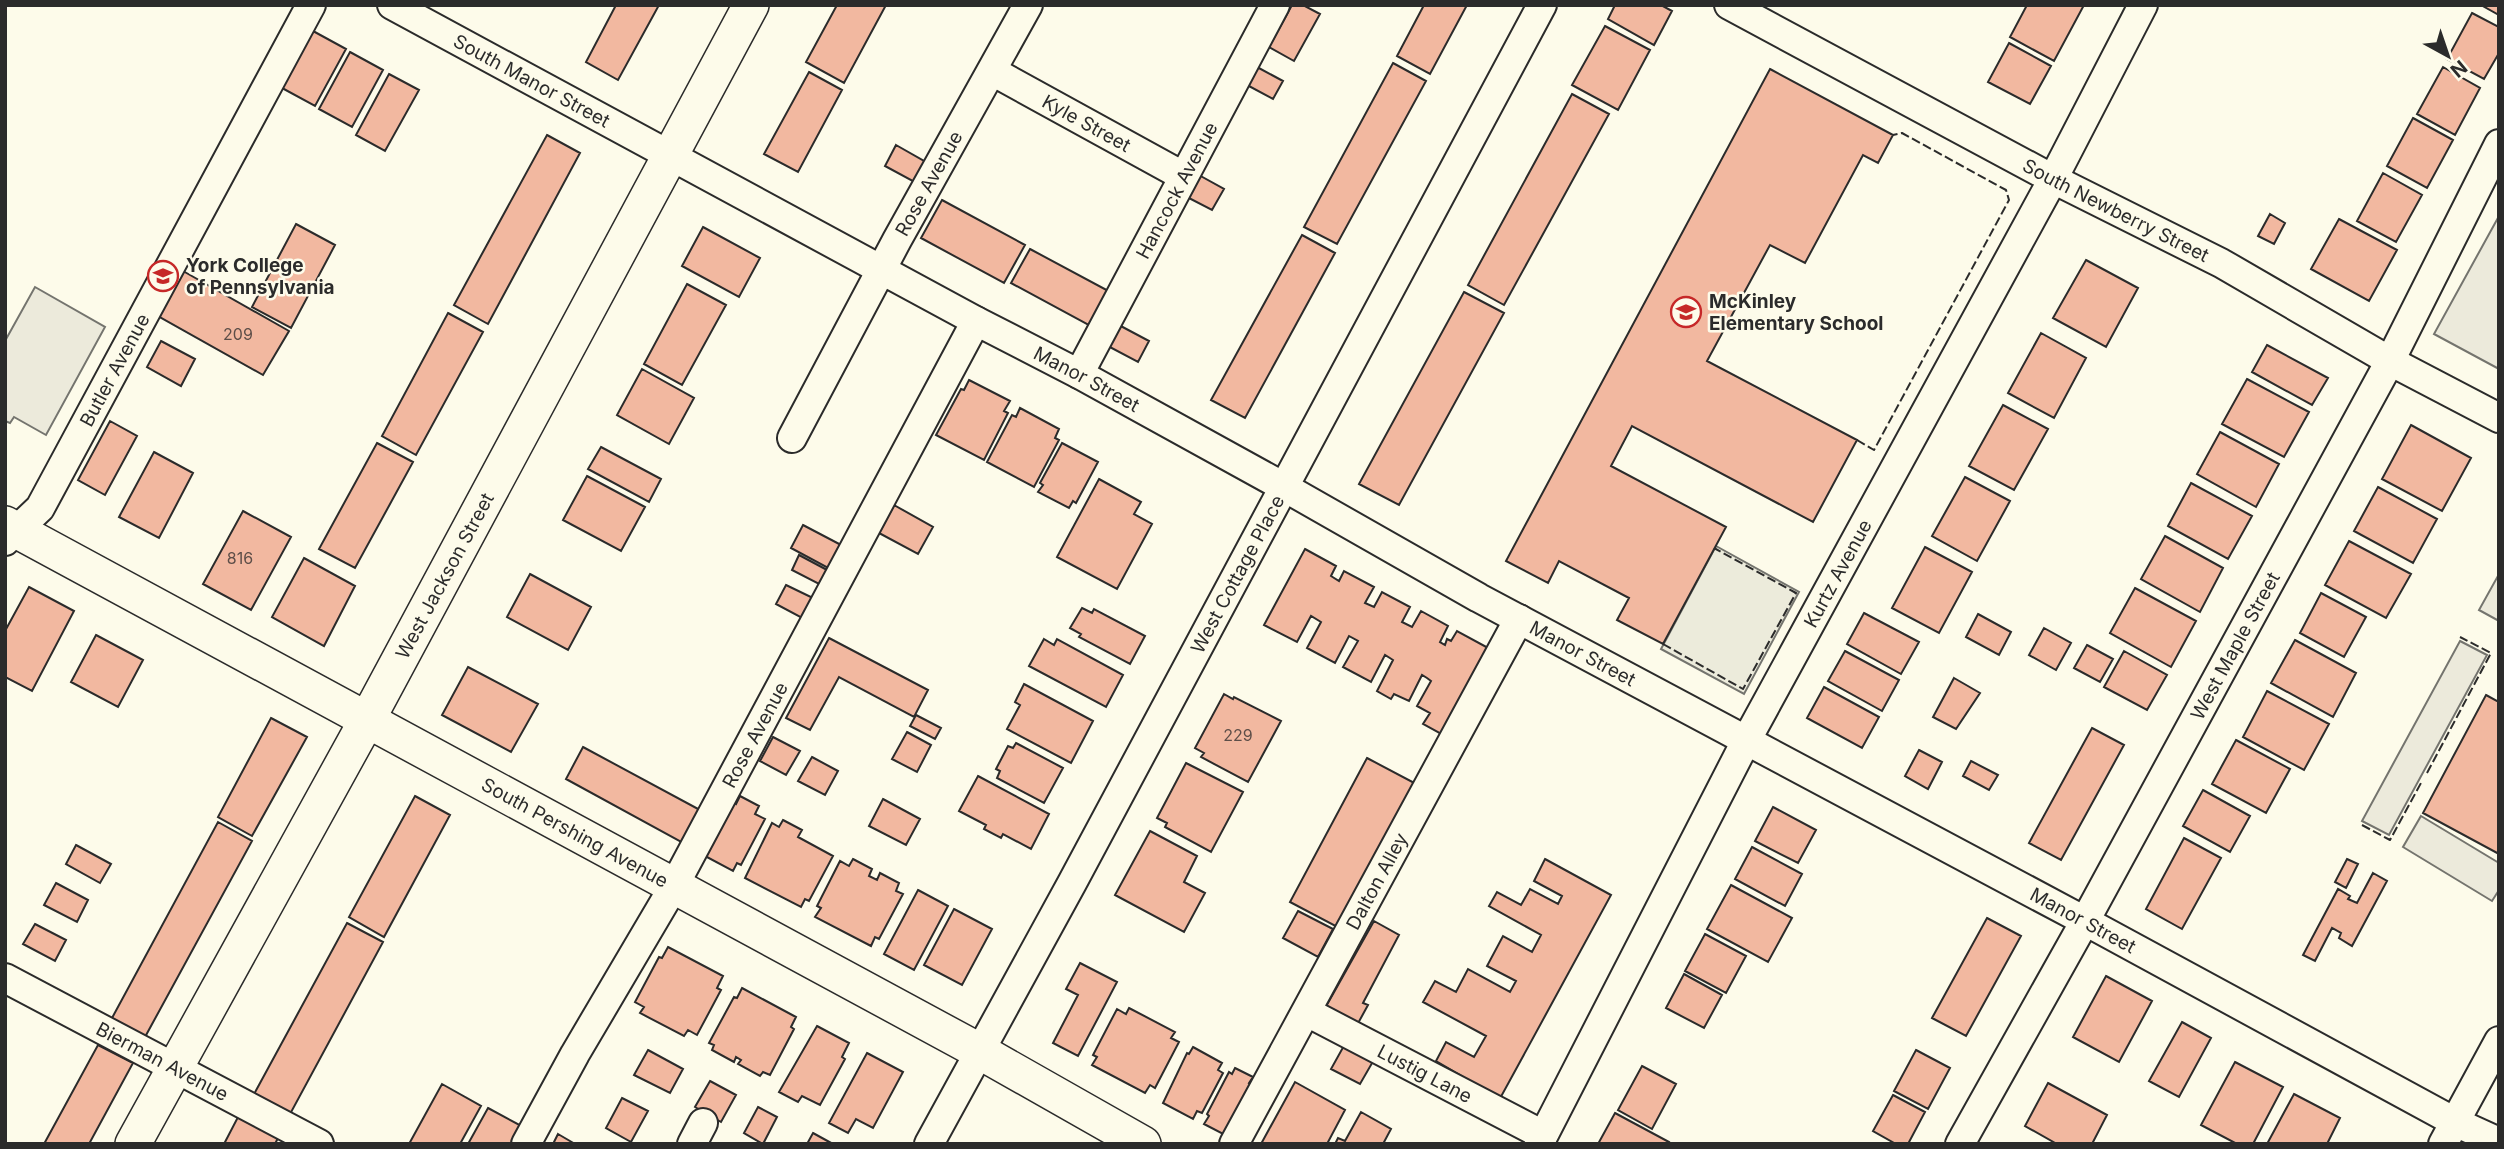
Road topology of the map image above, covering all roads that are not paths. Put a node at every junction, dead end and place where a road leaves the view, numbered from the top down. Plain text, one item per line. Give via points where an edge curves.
1 (311, 5) edge
2 (393, 5) edge
3 (751, 5) edge
4 (1028, 5) edge
5 (1275, 5) edge
6 (1542, 5) edge
7 (1729, 5) edge
8 (2143, 5) edge
9 (992, 71) junction
10 (2499, 144) edge
11 (671, 154) junction
12 (1184, 176) junction
13 (2053, 179) junction
14 (881, 269) junction
15 (976, 321) junction
16 (2390, 361) junction
17 (1079, 374) junction
18 (2499, 418) edge
19 (792, 438) dead end
20 (1284, 487) junction
21 (9, 531) edge
22 (1519, 619) junction
23 (367, 720) junction
24 (1746, 741) junction
25 (674, 886) junction
26 (2085, 921) junction
27 (5, 978) edge
28 (1307, 1012) junction
29 (2499, 1041) edge
30 (979, 1051) junction
31 (173, 1067) junction
32 (2449, 1133) edge
33 (1541, 1139) edge
34 (2499, 1142) edge
35 (133, 1144) edge
36 (320, 1144) edge
37 (526, 1144) edge
38 (929, 1144) edge
39 (1143, 1144) edge
40 (1234, 1144) edge
41 (1960, 1144) edge

1 - 21 street, Butler Avenue via 40,508
2 - 11 street, South Manor Street
3 - 11 street, West Jackson Street
4 - 9 street, Rose Avenue
5 - 12 street, Hancock Avenue
6 - 20 street, West Cottage Place
7 - 13 street, South Newberry Street
8 - 13 street, Kurtz Avenue
9 - 12 street, Kyle Street
9 - 14 street, Rose Avenue
10 - 16 street, West Maple Street
11 - 14 street, Manor Street
11 - 23 street, West Jackson Street
12 - 17 street, Hancock Avenue
13 - 16 street, South Newberry Street via 2221,263
13 - 24 street, Kurtz Avenue
14 - 15 street, Manor Street
14 - 19 street, Rose Avenue
15 - 17 street, Manor Street
15 - 25 street, Rose Avenue
16 - 18 street, South Newberry Street
16 - 26 street, West Maple Street
17 - 20 street, Manor Street
20 - 22 street, Manor Street
20 - 30 street, West Cottage Place
21 - 23 street, South Pershing Avenue
22 - 24 street, Manor Street
22 - 28 street, Dalton Alley
23 - 25 street, South Pershing Avenue
23 - 31 street, West Jackson Street
24 - 26 street, Manor Street
24 - 33 street, Kurtz Avenue
25 - 30 street, South Pershing Avenue
25 - 37 street, Rose Avenue
26 - 32 street, Manor Street
26 - 41 street, West Maple Street
27 - 31 street, Bierman Avenue
28 - 33 street, Lustig Lane
28 - 40 street, Dalton Alley
29 - 32 street
30 - 38 street, West Cottage Place
30 - 39 street, South Pershing Avenue
31 - 35 street, West Jackson Street
31 - 36 street, Bierman Avenue
32 - 34 street, Manor Street

